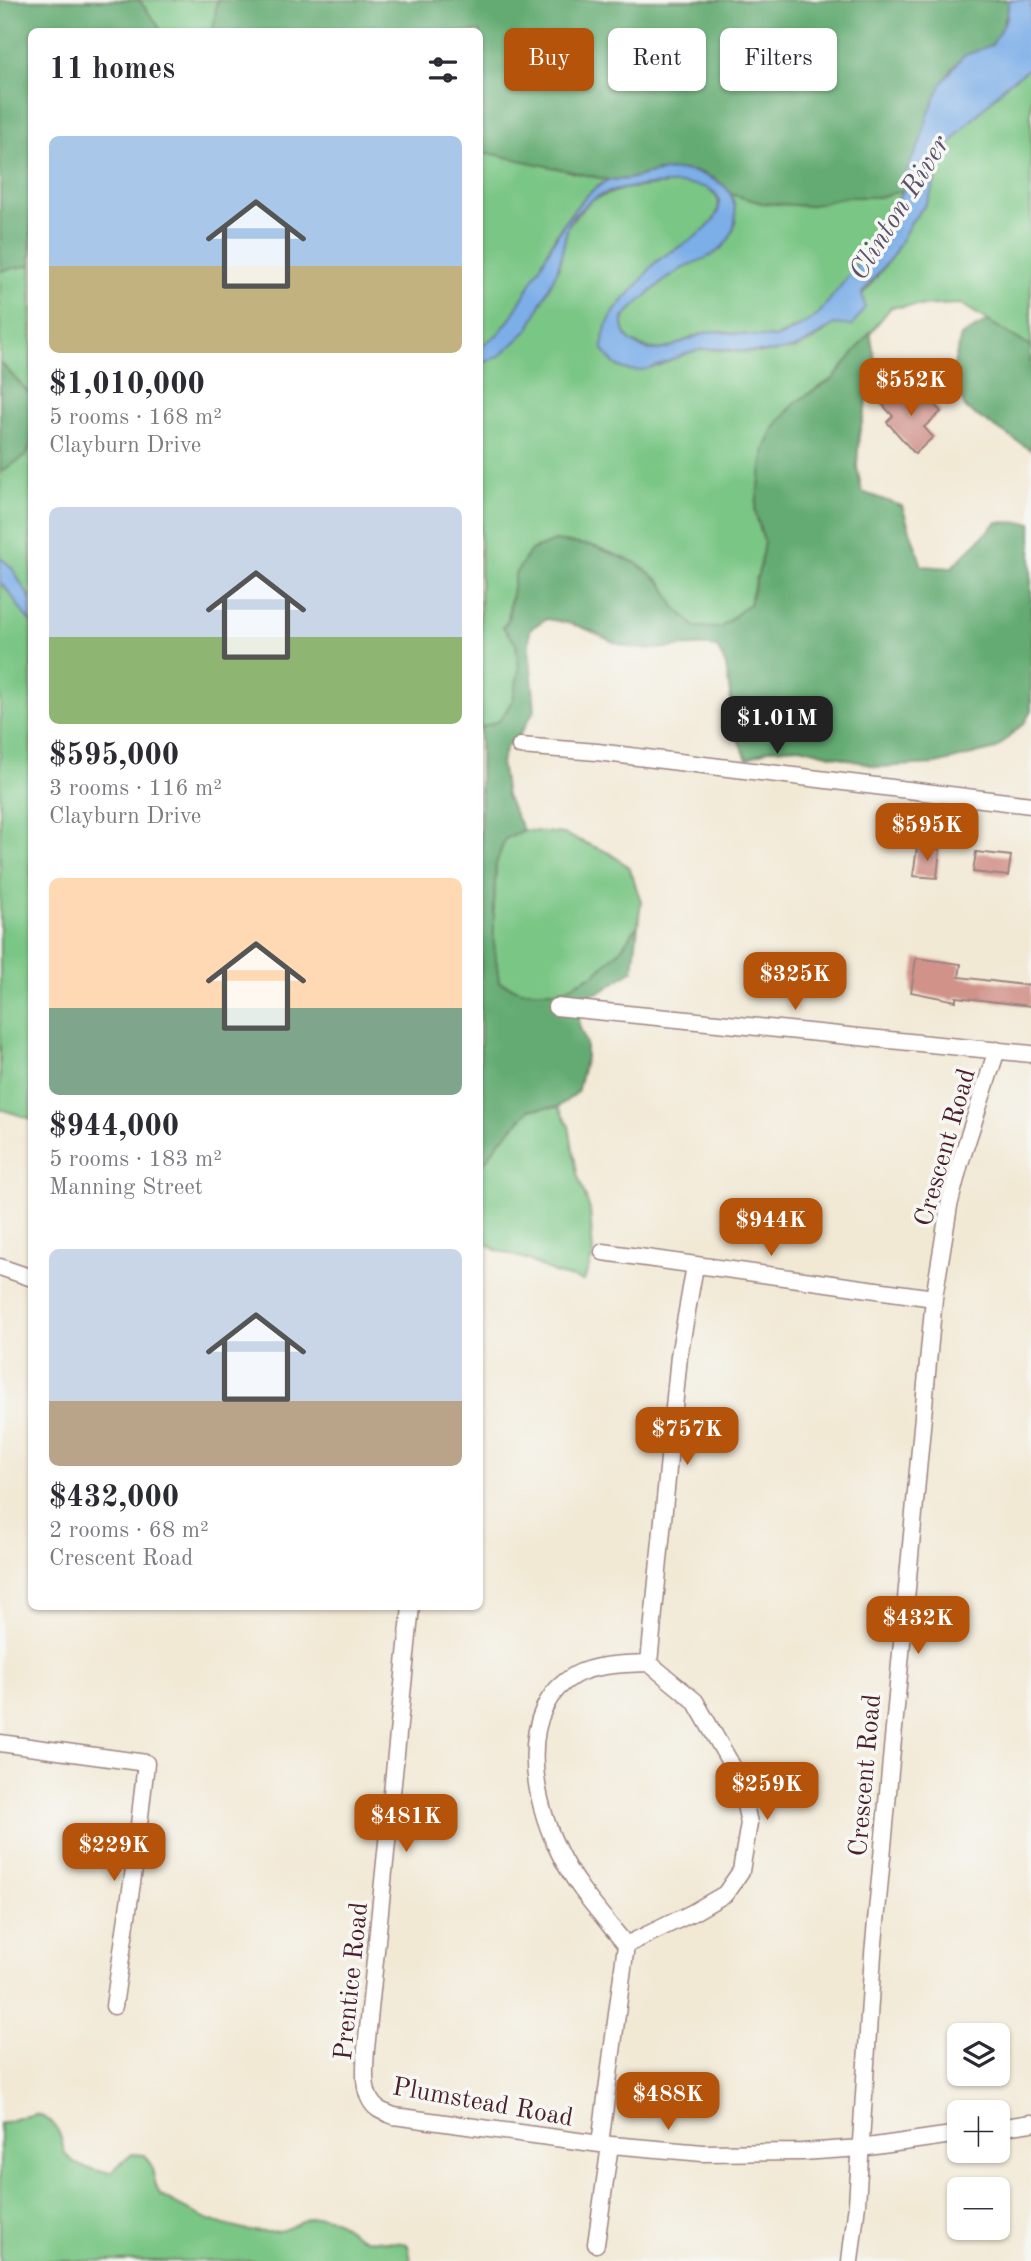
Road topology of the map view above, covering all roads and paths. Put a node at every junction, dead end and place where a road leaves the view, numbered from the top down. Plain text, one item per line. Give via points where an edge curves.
1 (520, 746) dead end
2 (1031, 805) edge
3 (556, 1007) dead end
4 (997, 1050) junction
5 (1031, 1054) edge
6 (603, 1252) dead end
7 (695, 1266) junction
8 (0, 1267) edge
9 (28, 1277) edge
10 (934, 1298) junction
11 (411, 1610) edge
12 (649, 1663) junction
13 (0, 1743) edge
14 (626, 1945) junction
15 (114, 2006) dead end
16 (376, 2107) joint
17 (1031, 2123) edge
18 (1010, 2126) edge
19 (947, 2136) edge
20 (605, 2145) junction
21 (861, 2148) junction
22 (596, 2244) dead end
23 (850, 2261) edge

1 - 2 street
3 - 4 street
4 - 5 street
4 - 10 street, Crescent Road via 951,1195
6 - 7 street
7 - 10 street
7 - 12 street via 679,1356
8 - 9 street
10 - 21 street, Crescent Road via 874,1940
11 - 16 street, Prentice Road via 366,2049 365,2076
12 - 14 street via 695,1701 739,1778 749,1823 741,1871 725,1894
12 - 14 street via 576,1674 554,1693 536,1730 534,1758 540,1804 558,1850
13 - 15 street via 146,1763
14 - 20 street
16 - 20 street, Plumstead Road via 394,2116
17 - 18 street
19 - 21 street, Plumstead Road
20 - 21 street, Plumstead Road via 703,2153
20 - 22 street
21 - 23 street, Crescent Road

